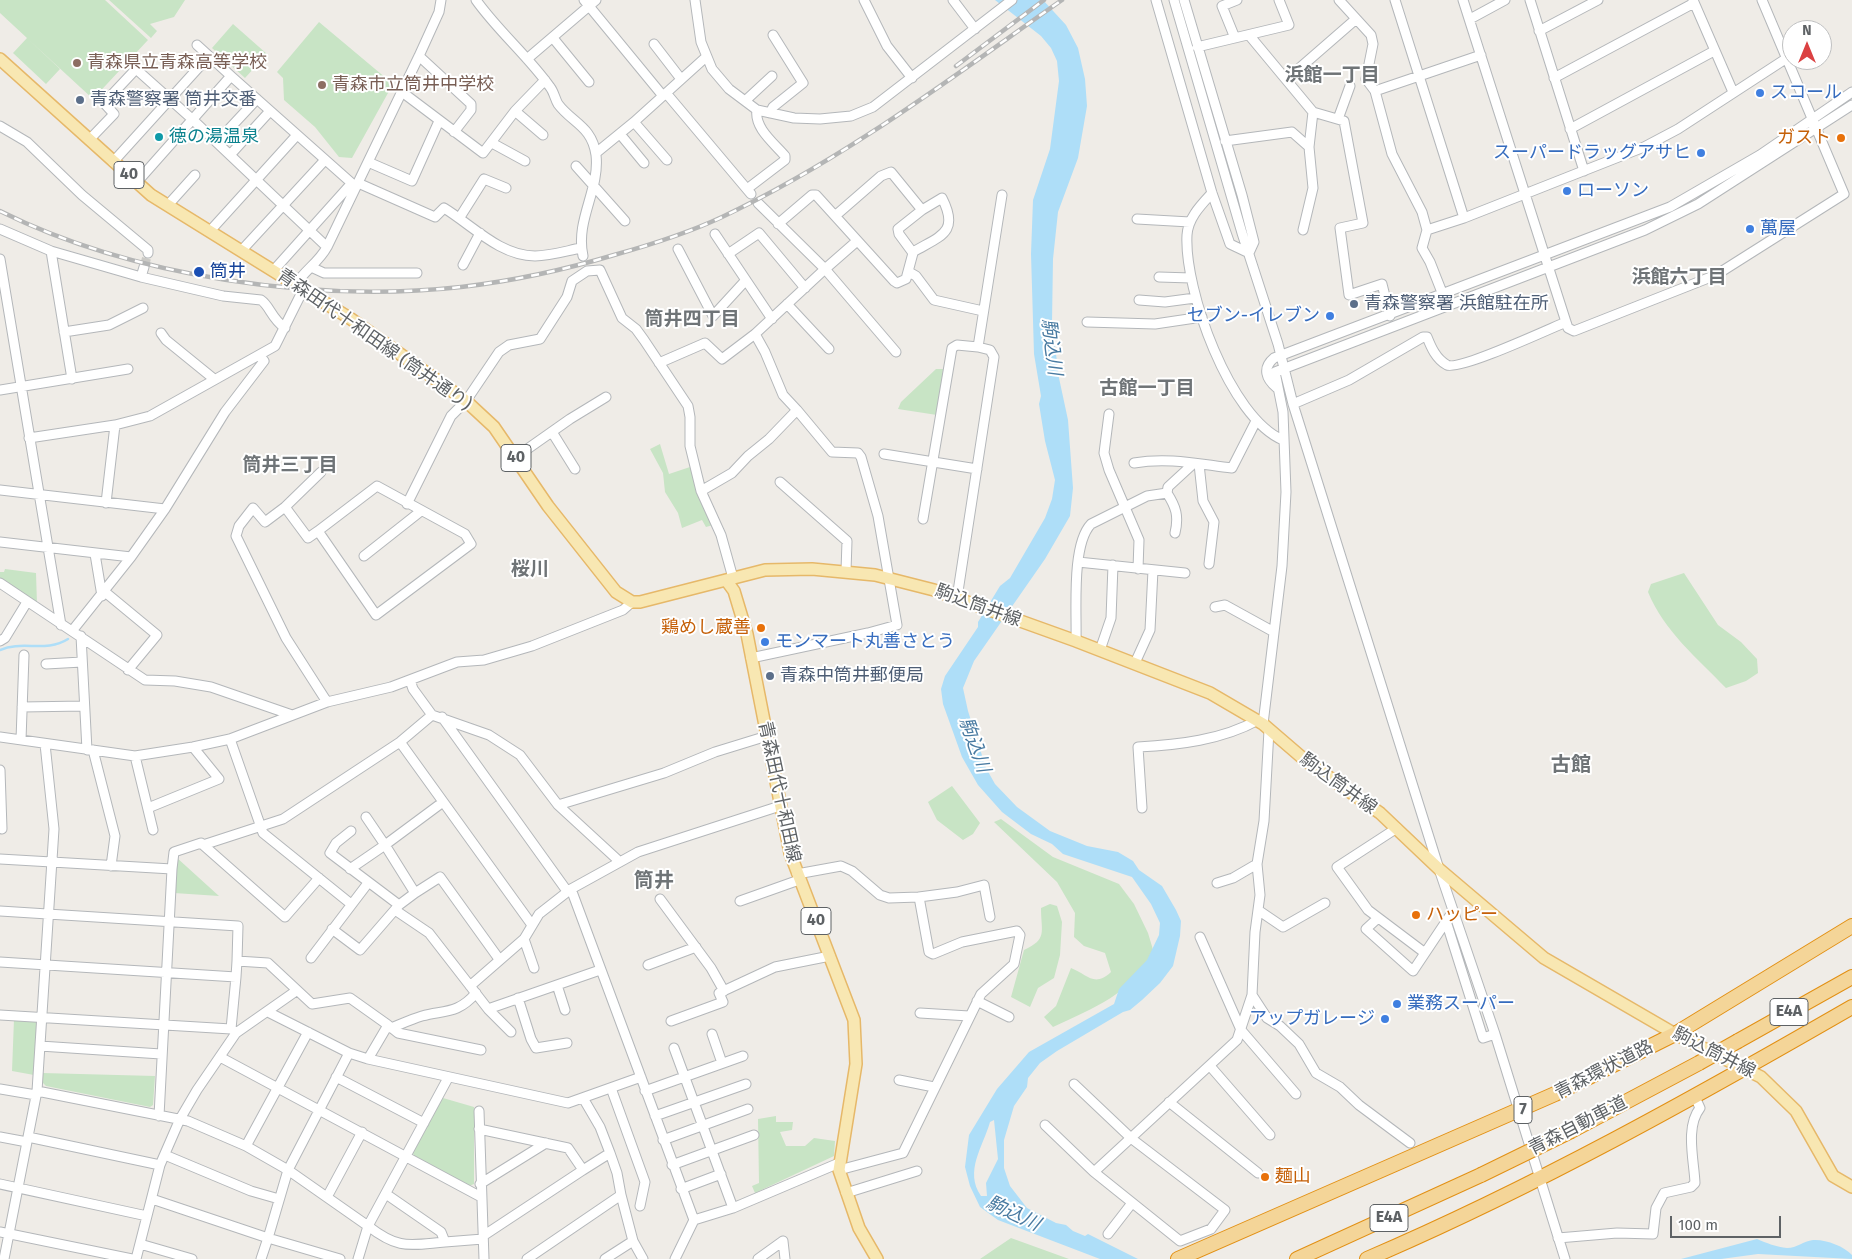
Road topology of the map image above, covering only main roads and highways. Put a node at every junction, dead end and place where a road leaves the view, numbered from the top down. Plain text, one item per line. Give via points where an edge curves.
1 (0, 59) edge
2 (729, 579) junction
3 (1852, 926) edge
4 (1852, 976) edge
5 (1852, 1007) edge
6 (1675, 1034) junction
7 (1745, 1069) junction
8 (1852, 1187) edge
9 (877, 1259) edge
10 (1178, 1259) edge
11 (1296, 1259) edge
12 (1367, 1259) edge

1 - 2 main road, 青森田代十和田線 (筒井通り) / 40 via 113,162 168,205 300,286 466,401 494,427 582,551 616,592 632,602
2 - 6 main road, 駒込筒井線 via 781,569 846,571 889,577 1076,641 1210,693 1263,725 1306,761 1359,798 1544,958
2 - 9 main road, 青森田代十和田線 / 40 via 741,611 780,806 798,877 854,1020 857,1046 854,1082 839,1167 859,1228
3 - 6 highway, 青森環状道路 / 7
4 - 11 highway, 青森自動車道 / E4A, bridge via 1571,1131
5 - 7 highway
6 - 7 main road, 駒込筒井線
6 - 10 highway, 青森環状道路 / 7 via 1520,1111
7 - 8 main road, 駒込筒井線 via 1761,1078 1790,1104 1830,1172
7 - 12 highway via 1540,1179

